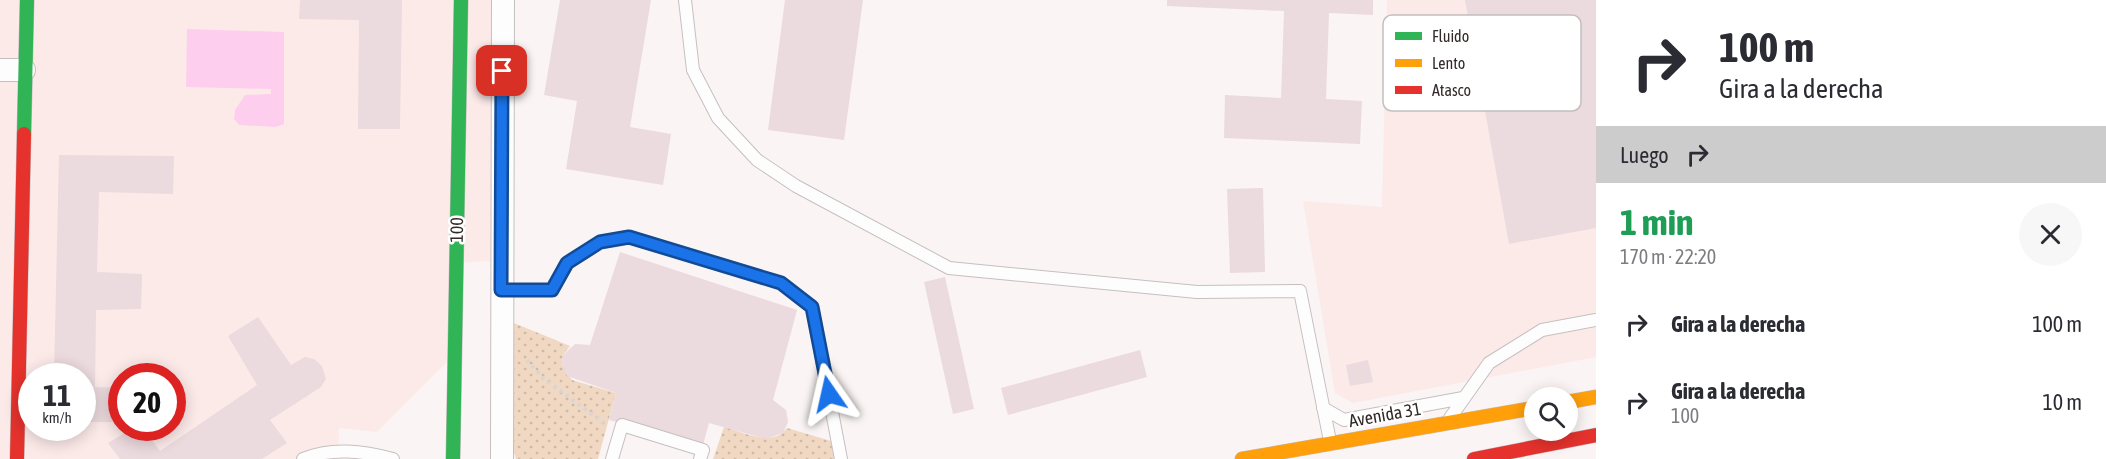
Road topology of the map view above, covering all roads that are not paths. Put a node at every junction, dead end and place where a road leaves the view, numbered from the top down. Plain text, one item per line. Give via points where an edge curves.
1 (27, 0) edge
2 (460, 0) edge
3 (503, 0) edge
4 (685, 0) edge
5 (0, 70) edge
6 (24, 70) junction
7 (501, 290) junction
8 (1596, 321) edge
9 (1596, 397) edge
10 (1462, 398) junction
11 (1578, 400) edge
12 (1323, 408) junction
13 (1524, 410) edge
14 (1447, 423) junction
15 (1596, 435) edge
16 (1330, 443) junction
17 (17, 459) edge
18 (303, 459) edge
19 (393, 459) edge
20 (453, 459) edge
21 (502, 459) edge
22 (612, 459) edge
23 (700, 459) edge
24 (841, 459) edge
25 (1242, 459) edge
26 (1474, 459) edge

1 - 6 street
2 - 20 street, 100
3 - 7 street
4 - 12 lane via 693,70 717,118 757,160 796,186 949,268 1197,292 1300,291
5 - 6 street
6 - 17 street
7 - 21 street
7 - 24 lane via 552,290 567,263 600,242 629,237 781,283 812,307
8 - 10 lane via 1542,330 1489,363
9 - 11 street
10 - 12 lane via 1344,420
10 - 14 lane
12 - 16 lane
13 - 14 street, Avenida 31
14 - 16 street, Avenida 31
15 - 26 street
16 - 25 street, Avenida 31
18 - 19 lane via 318,453 364,451
22 - 23 lane via 622,425 703,450

